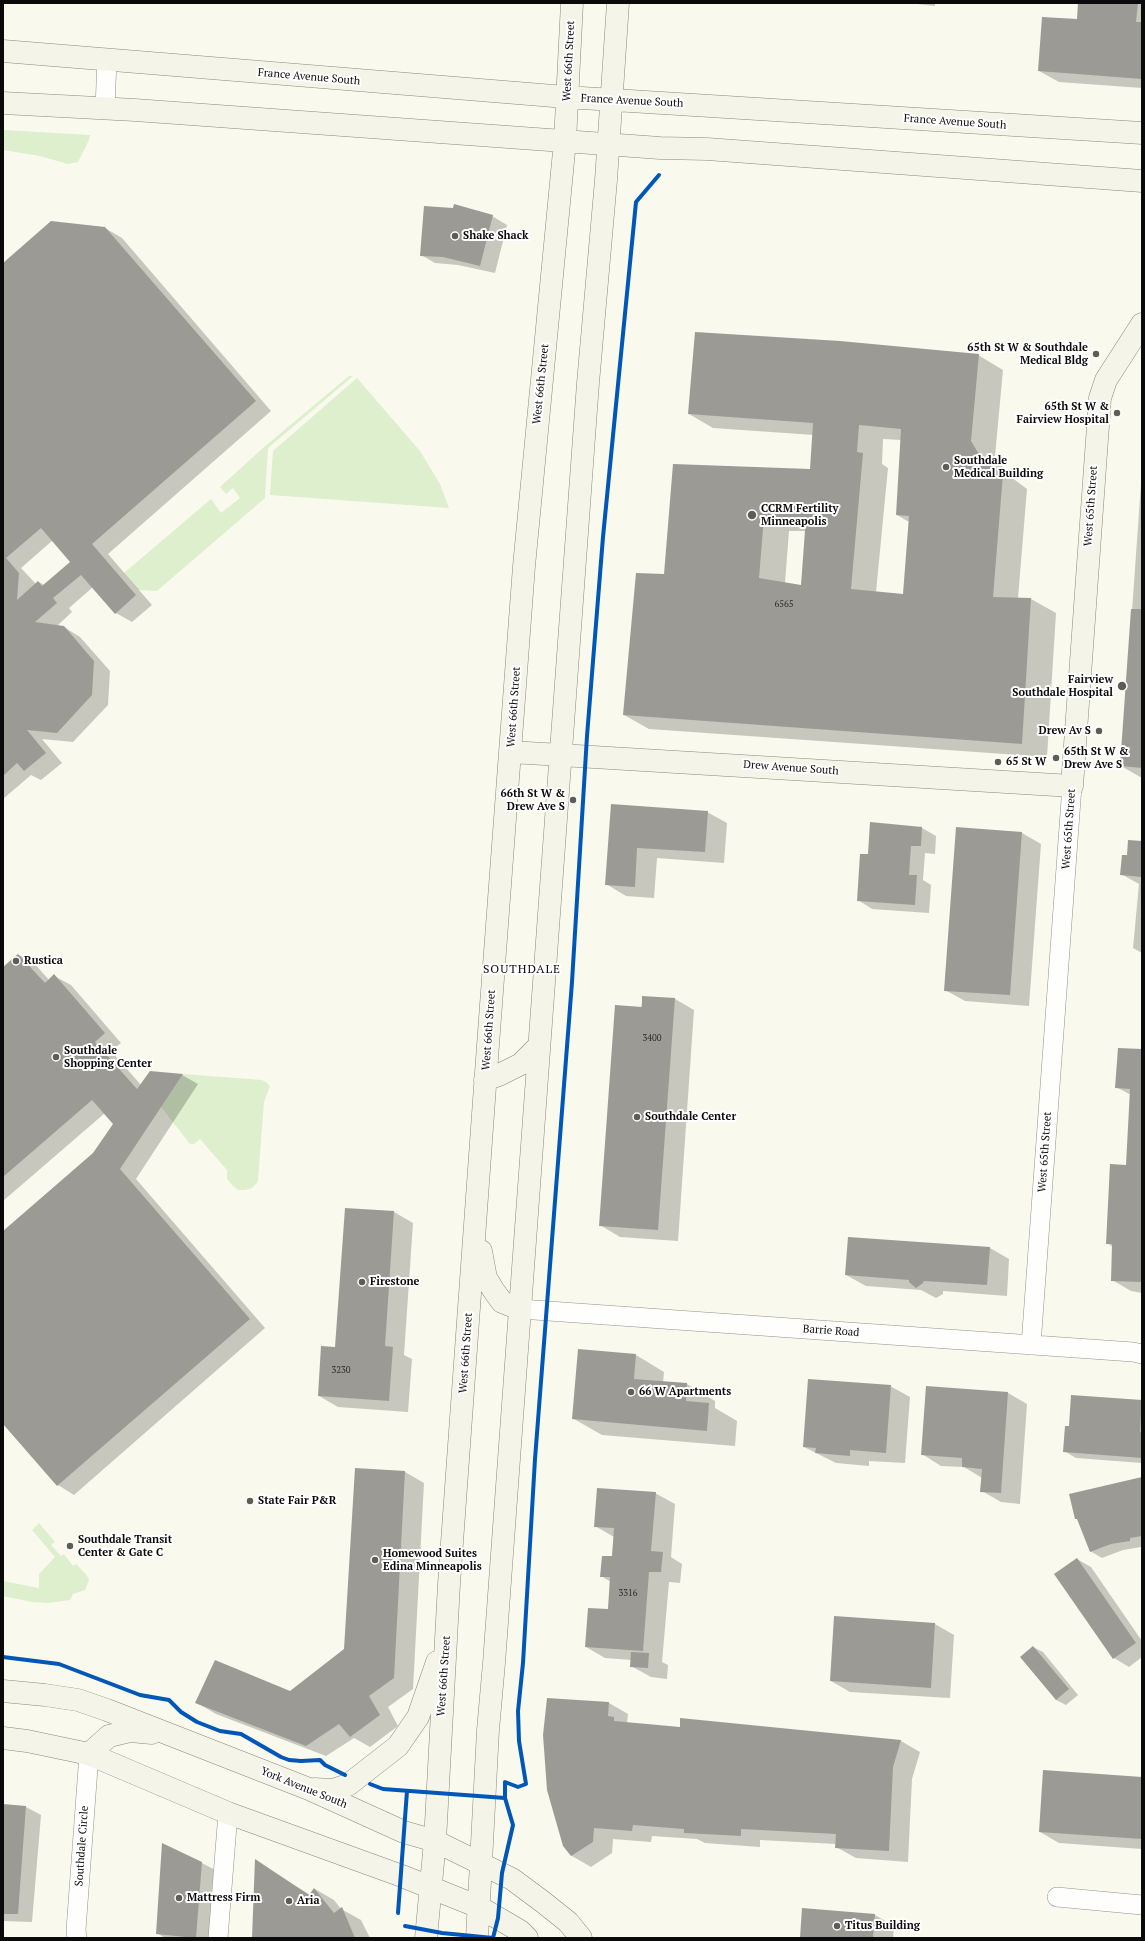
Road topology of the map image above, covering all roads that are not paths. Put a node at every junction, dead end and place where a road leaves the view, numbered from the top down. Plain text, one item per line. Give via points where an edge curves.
1 (572, 3) edge
2 (618, 3) edge
3 (3, 51) edge
4 (107, 59) junction
5 (566, 97) junction
6 (612, 100) junction
7 (3, 103) edge
8 (105, 109) junction
9 (1142, 133) edge
10 (565, 141) junction
11 (609, 144) junction
12 (1118, 180) junction
13 (1142, 181) edge
14 (1142, 194) edge
15 (1142, 324) edge
16 (511, 752) junction
17 (561, 755) junction
18 (1072, 786) junction
19 (539, 1046) junction
20 (485, 1080) junction
21 (475, 1222) junction
22 (520, 1309) junction
23 (1030, 1345) junction
24 (1142, 1354) edge
25 (446, 1634) junction
26 (3, 1685) edge
27 (3, 1692) edge
28 (49, 1695) junction
29 (172, 1735) junction
30 (3, 1738) edge
31 (89, 1754) junction
32 (309, 1789) junction
33 (228, 1813) junction
34 (435, 1840) junction
35 (482, 1863) junction
36 (431, 1888) junction
37 (1057, 1897) dead end
38 (1142, 1905) edge
39 (479, 1907) junction
40 (77, 1938) edge
41 (218, 1938) edge
42 (426, 1938) edge
43 (477, 1938) edge
44 (527, 1938) edge
45 (581, 1938) edge

1 - 5 main road, West 66th Street
2 - 6 main road
3 - 4 main road, France Avenue South
4 - 5 main road, France Avenue South
4 - 8 street
5 - 6 main road, France Avenue South
5 - 10 main road, West 66th Street
6 - 9 main road, France Avenue South
6 - 11 main road
7 - 8 main road
8 - 10 main road
10 - 11 main road
10 - 16 main road, West 66th Street via 531,487
11 - 12 main road
11 - 17 main road via 588,383
12 - 13 main road
12 - 14 main road
15 - 18 main road, West 65th Street via 1106,380 1100,398
16 - 17 main road, Drew Avenue South
16 - 20 main road, West 66th Street
17 - 18 main road, Drew Avenue South
17 - 19 main road
18 - 23 street, West 65th Street
19 - 20 main road via 521,1064 499,1076
19 - 22 main road
20 - 21 main road, West 66th Street
21 - 22 main road via 486,1278 502,1302
21 - 25 main road, West 66th Street
22 - 23 street, Barrie Road
22 - 35 main road via 488,1730
23 - 24 street, Barrie Road
25 - 32 main road via 418,1718 398,1746 348,1785 333,1790
25 - 34 main road, West 66th Street
26 - 28 main road
27 - 28 main road, York Avenue South
28 - 29 main road, York Avenue South via 78,1700
29 - 31 main road via 130,1731 109,1736
29 - 32 main road, York Avenue South
30 - 31 main road
31 - 33 main road
31 - 40 street, Southdale Circle
32 - 34 main road, York Avenue South via 404,1832
33 - 36 main road
33 - 41 street
34 - 35 main road, York Avenue South
34 - 36 main road, West 66th Street
35 - 39 main road
35 - 45 main road, York Avenue South via 512,1879 543,1902 568,1922
36 - 39 main road
36 - 42 main road, West 66th Street
37 - 38 street
39 - 43 main road
39 - 44 main road via 520,1931

